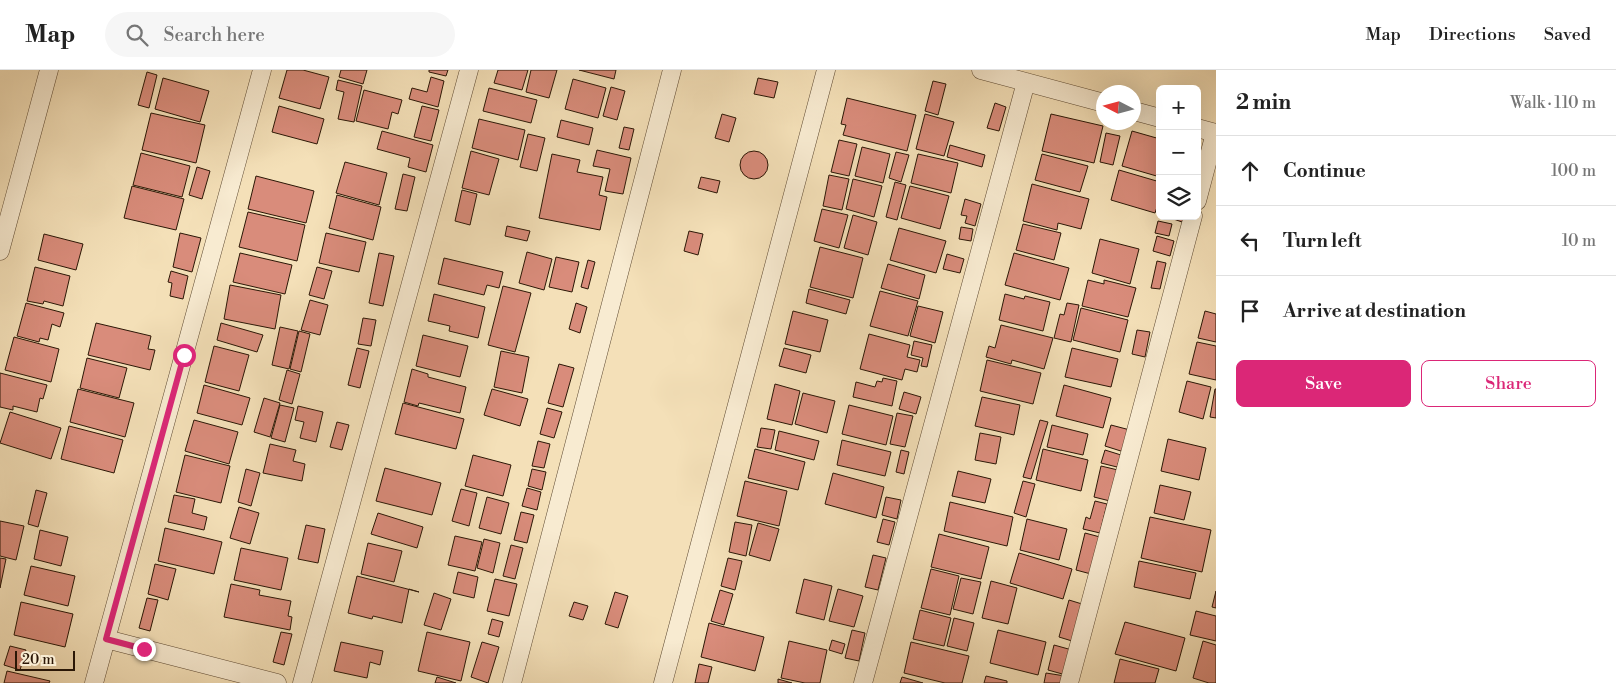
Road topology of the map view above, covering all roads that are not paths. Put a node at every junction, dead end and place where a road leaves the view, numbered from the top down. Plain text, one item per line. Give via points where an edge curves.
1 (49, 70) edge
2 (262, 70) edge
3 (469, 70) edge
4 (672, 70) edge
5 (826, 70) edge
6 (981, 70) edge
7 (1026, 82) junction
8 (1096, 101) edge
9 (1141, 113) edge
10 (1156, 117) edge
11 (1201, 129) edge
12 (1216, 133) edge
13 (1201, 187) edge
14 (1192, 220) edge
15 (0, 250) edge
16 (106, 639) junction
17 (94, 683) edge
18 (277, 683) edge
19 (302, 683) edge
20 (512, 683) edge
21 (663, 683) edge
22 (864, 683) edge
23 (1069, 683) edge

1 - 15 street
2 - 16 street
3 - 19 street
4 - 20 street
5 - 21 street
6 - 7 street
7 - 8 street
7 - 22 street
9 - 10 street
11 - 12 street
12 - 13 street
14 - 23 street
16 - 17 street
16 - 18 street

